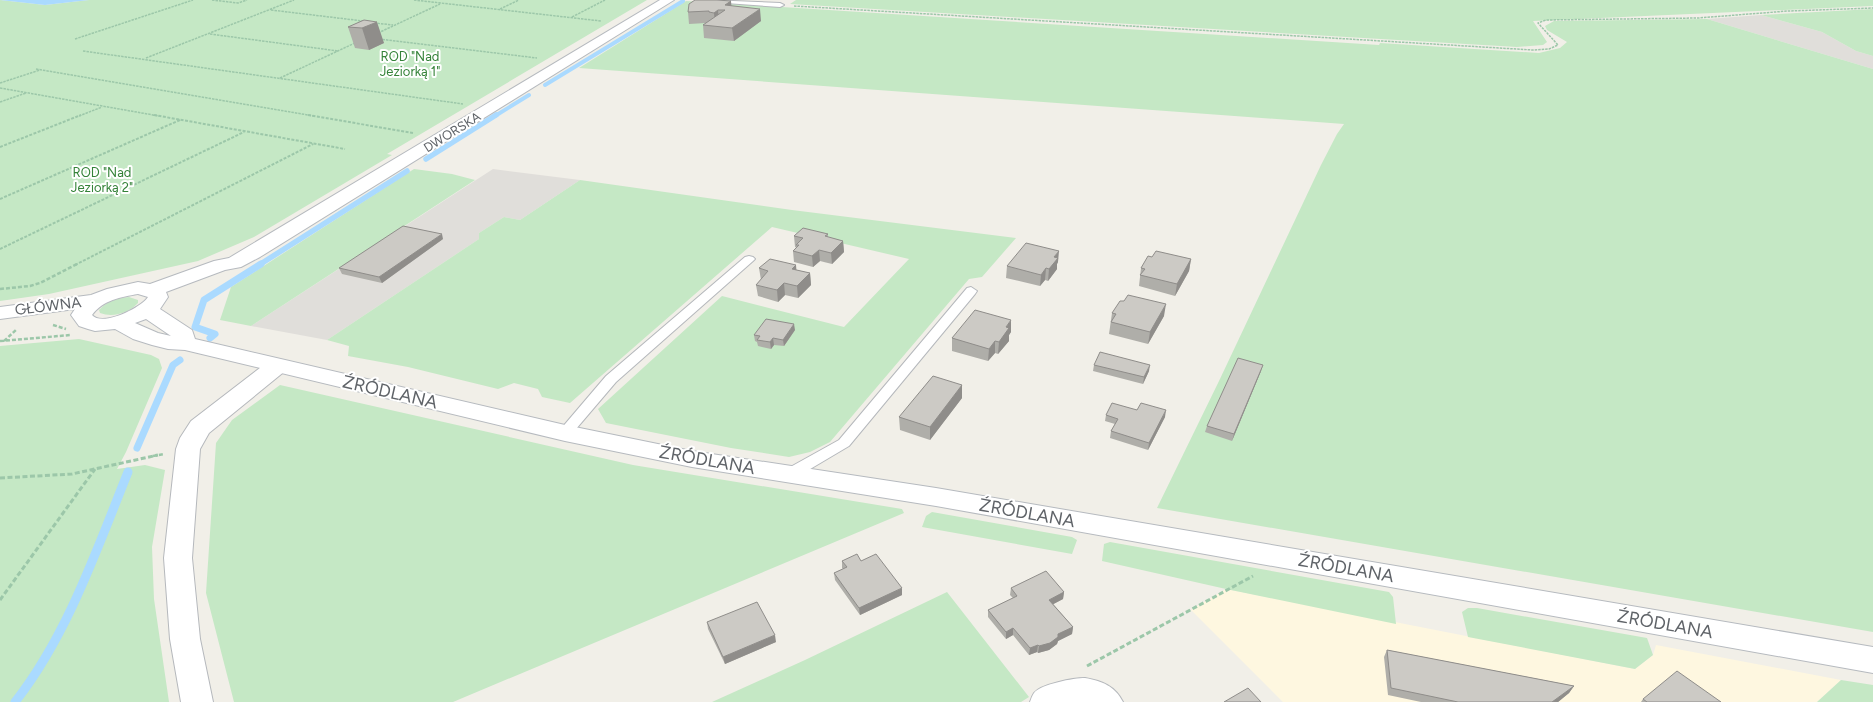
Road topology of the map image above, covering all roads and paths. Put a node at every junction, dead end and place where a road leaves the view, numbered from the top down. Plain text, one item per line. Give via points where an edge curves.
1 (193, 0) edge
2 (212, 0) edge
3 (247, 0) edge
4 (294, 0) edge
5 (414, 0) edge
6 (438, 0) edge
7 (519, 0) edge
8 (604, 0) edge
9 (668, 0) edge
10 (712, 0) edge
11 (433, 2) junction
12 (441, 3) junction
13 (780, 5) joint
14 (1873, 8) edge
15 (269, 10) junction
16 (500, 10) junction
17 (571, 18) junction
18 (363, 21) edge
19 (602, 21) dead end
20 (370, 22) edge
21 (394, 25) junction
22 (209, 34) junction
23 (374, 34) edge
24 (375, 38) edge
25 (75, 39) dead end
26 (360, 41) edge
27 (83, 50) dead end
28 (338, 51) junction
29 (538, 58) dead end
30 (144, 59) junction
31 (36, 69) dead end
32 (40, 70) junction
33 (279, 78) junction
34 (0, 83) edge
35 (0, 88) edge
36 (26, 93) junction
37 (0, 102) edge
38 (469, 104) dead end
39 (103, 106) junction
40 (180, 120) junction
41 (244, 131) junction
42 (419, 134) dead end
43 (314, 144) junction
44 (0, 147) edge
45 (344, 149) dead end
46 (0, 199) edge
47 (0, 249) edge
48 (749, 260) dead end
49 (0, 289) edge
50 (971, 291) dead end
51 (97, 300) junction
52 (151, 301) junction
53 (0, 313) edge
54 (0, 319) edge
55 (118, 322) junction
56 (21, 326) dead end
57 (77, 326) junction
58 (0, 341) edge
59 (4, 341) junction
60 (185, 343) junction
61 (277, 366) junction
62 (565, 433) junction
63 (188, 449) junction
64 (96, 469) junction
65 (790, 474) junction
66 (0, 478) edge
67 (1256, 574) dead end
68 (0, 600) edge
69 (1873, 660) edge
70 (1085, 667) dead end
71 (197, 702) edge
72 (1046, 702) edge
73 (1107, 702) edge

1 - 25 path
2 - 3 path via 238,3
4 - 15 path
5 - 11 path
6 - 11 path
7 - 16 path
8 - 17 path
9 - 52 main road, DWORSKA via 283,236 234,263 230,269
10 - 13 lane
11 - 12 path
12 - 16 path
12 - 21 path
13 - 14 path via 1533,50 1549,49 1558,45 1540,28 1538,23 1546,20 1698,18
15 - 18 path
15 - 22 path
16 - 17 path
17 - 19 path
20 - 21 path
21 - 23 path
22 - 28 path
22 - 30 path
24 - 29 path
26 - 28 path
27 - 30 path
28 - 33 path
30 - 33 path
31 - 32 path
32 - 34 path
32 - 42 path
33 - 38 path
35 - 36 path
36 - 37 path
36 - 39 path
39 - 40 path
39 - 44 path
40 - 41 path
40 - 46 path
41 - 43 path
41 - 47 path
43 - 45 path
43 - 49 path via 40,283
48 - 62 lane via 611,379
50 - 65 lane via 844,443
51 - 52 main road via 138,288
51 - 53 main road, GŁÓWNA
51 - 57 main road via 84,309
52 - 55 main road, DWORSKA via 133,317
52 - 60 main road via 163,322 184,334
54 - 57 main road, GŁÓWNA
55 - 57 main road, DWORSKA via 98,324 83,320
55 - 60 main road, ŹRÓDLANA via 126,329 140,334 169,342
56 - 59 path
57 - 59 path
58 - 59 path
60 - 61 main road, ŹRÓDLANA
61 - 62 main road, ŹRÓDLANA
61 - 63 main road via 200,427
62 - 65 main road, ŹRÓDLANA via 692,459
63 - 64 path
63 - 71 main road via 178,558 185,638
64 - 66 path via 72,474
64 - 68 path
65 - 69 main road, ŹRÓDLANA via 944,498
67 - 70 path
72 - 73 main road via 1075,691 1092,692

